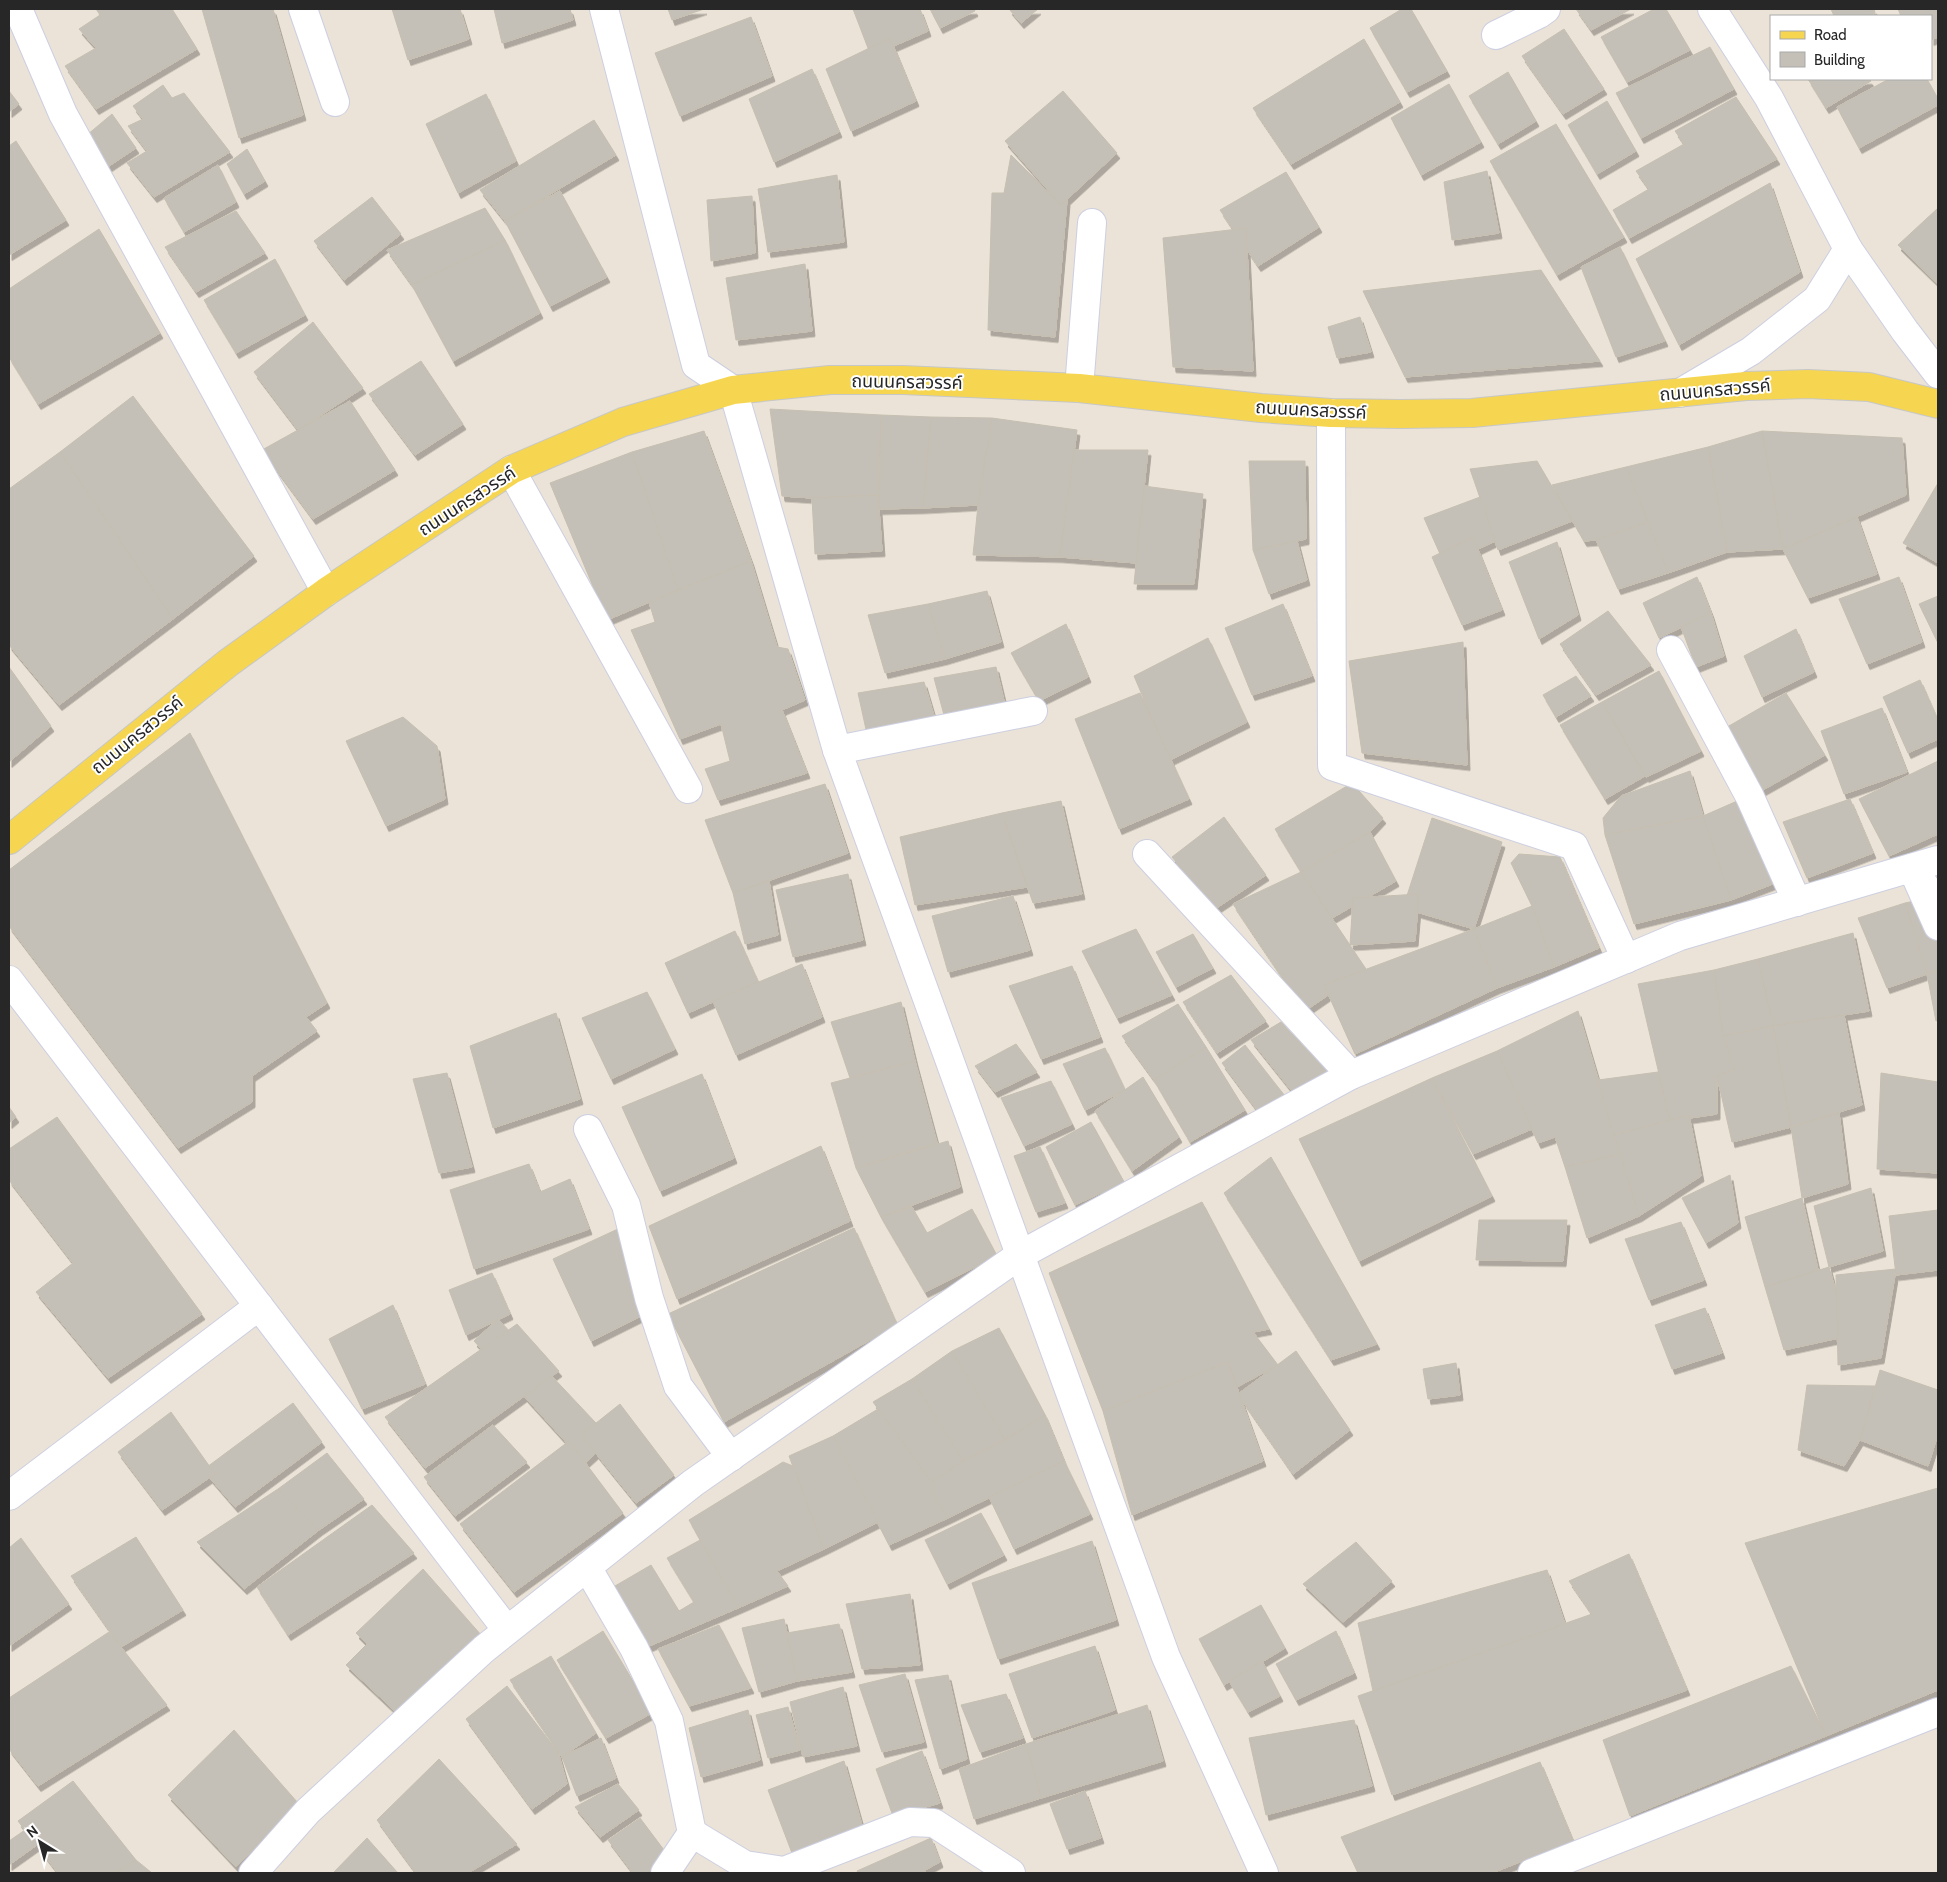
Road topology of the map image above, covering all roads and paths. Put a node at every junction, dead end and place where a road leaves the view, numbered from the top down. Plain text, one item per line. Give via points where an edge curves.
1 (18, 9) edge
2 (303, 9) edge
3 (604, 9) edge
4 (1546, 9) edge
5 (1712, 9) edge
6 (1496, 35) dead end
7 (335, 102) dead end
8 (1092, 223) dead end
9 (1848, 249) junction
10 (1938, 374) edge
11 (1078, 388) junction
12 (733, 390) junction
13 (1680, 393) junction
14 (1938, 404) edge
15 (1331, 413) junction
16 (511, 470) junction
17 (326, 592) junction
18 (1671, 650) dead end
19 (1034, 711) dead end
20 (837, 750) junction
21 (688, 789) dead end
22 (9, 840) edge
23 (1147, 854) dead end
24 (1938, 860) edge
25 (1912, 868) junction
26 (1938, 892) edge
27 (1797, 902) junction
28 (1938, 904) edge
29 (1938, 926) edge
30 (1626, 959) junction
31 (9, 980) edge
32 (1351, 1075) junction
33 (588, 1129) dead end
34 (1020, 1255) junction
35 (259, 1306) junction
36 (731, 1457) junction
37 (9, 1496) edge
38 (587, 1566) junction
39 (507, 1630) junction
40 (1938, 1712) edge
41 (692, 1833) junction
42 (253, 1873) edge
43 (665, 1873) edge
44 (1011, 1873) edge
45 (1264, 1873) edge
46 (1532, 1873) edge

1 - 17 street via 63,114
2 - 7 street
3 - 12 street via 696,365
4 - 6 street
5 - 9 street via 1770,98
8 - 11 street
9 - 10 street
9 - 13 street via 1818,299 1751,351
11 - 12 main road, ถนนนครสวรรค์ via 830,380
11 - 15 main road, ถนนนครสวรรค์
12 - 16 main road, ถนนนครสวรรค์ via 623,422
12 - 20 street
13 - 14 main road, ถนนนครสวรรค์ via 1808,384 1869,387
13 - 15 main road, ถนนนครสวรรค์ via 1472,413
15 - 30 street via 1332,766 1574,846
16 - 17 main road, ถนนนครสวรรค์
16 - 21 street
17 - 22 main road, ถนนนครสวรรค์ via 228,663
18 - 27 street via 1750,797
19 - 20 street
20 - 34 street
23 - 32 street
24 - 25 street
25 - 26 street
25 - 27 street
25 - 28 street
25 - 29 street
27 - 30 street via 1680,936
30 - 32 street
31 - 35 street
32 - 34 street
33 - 36 street via 626,1205 649,1298 678,1386
34 - 36 street
34 - 45 street via 1166,1657
35 - 37 street
35 - 39 street
36 - 38 street
38 - 39 street
38 - 41 street via 634,1648 669,1721
39 - 42 street via 308,1811
40 - 46 street
41 - 43 street
41 - 44 street via 745,1865 784,1871 910,1822 934,1823

